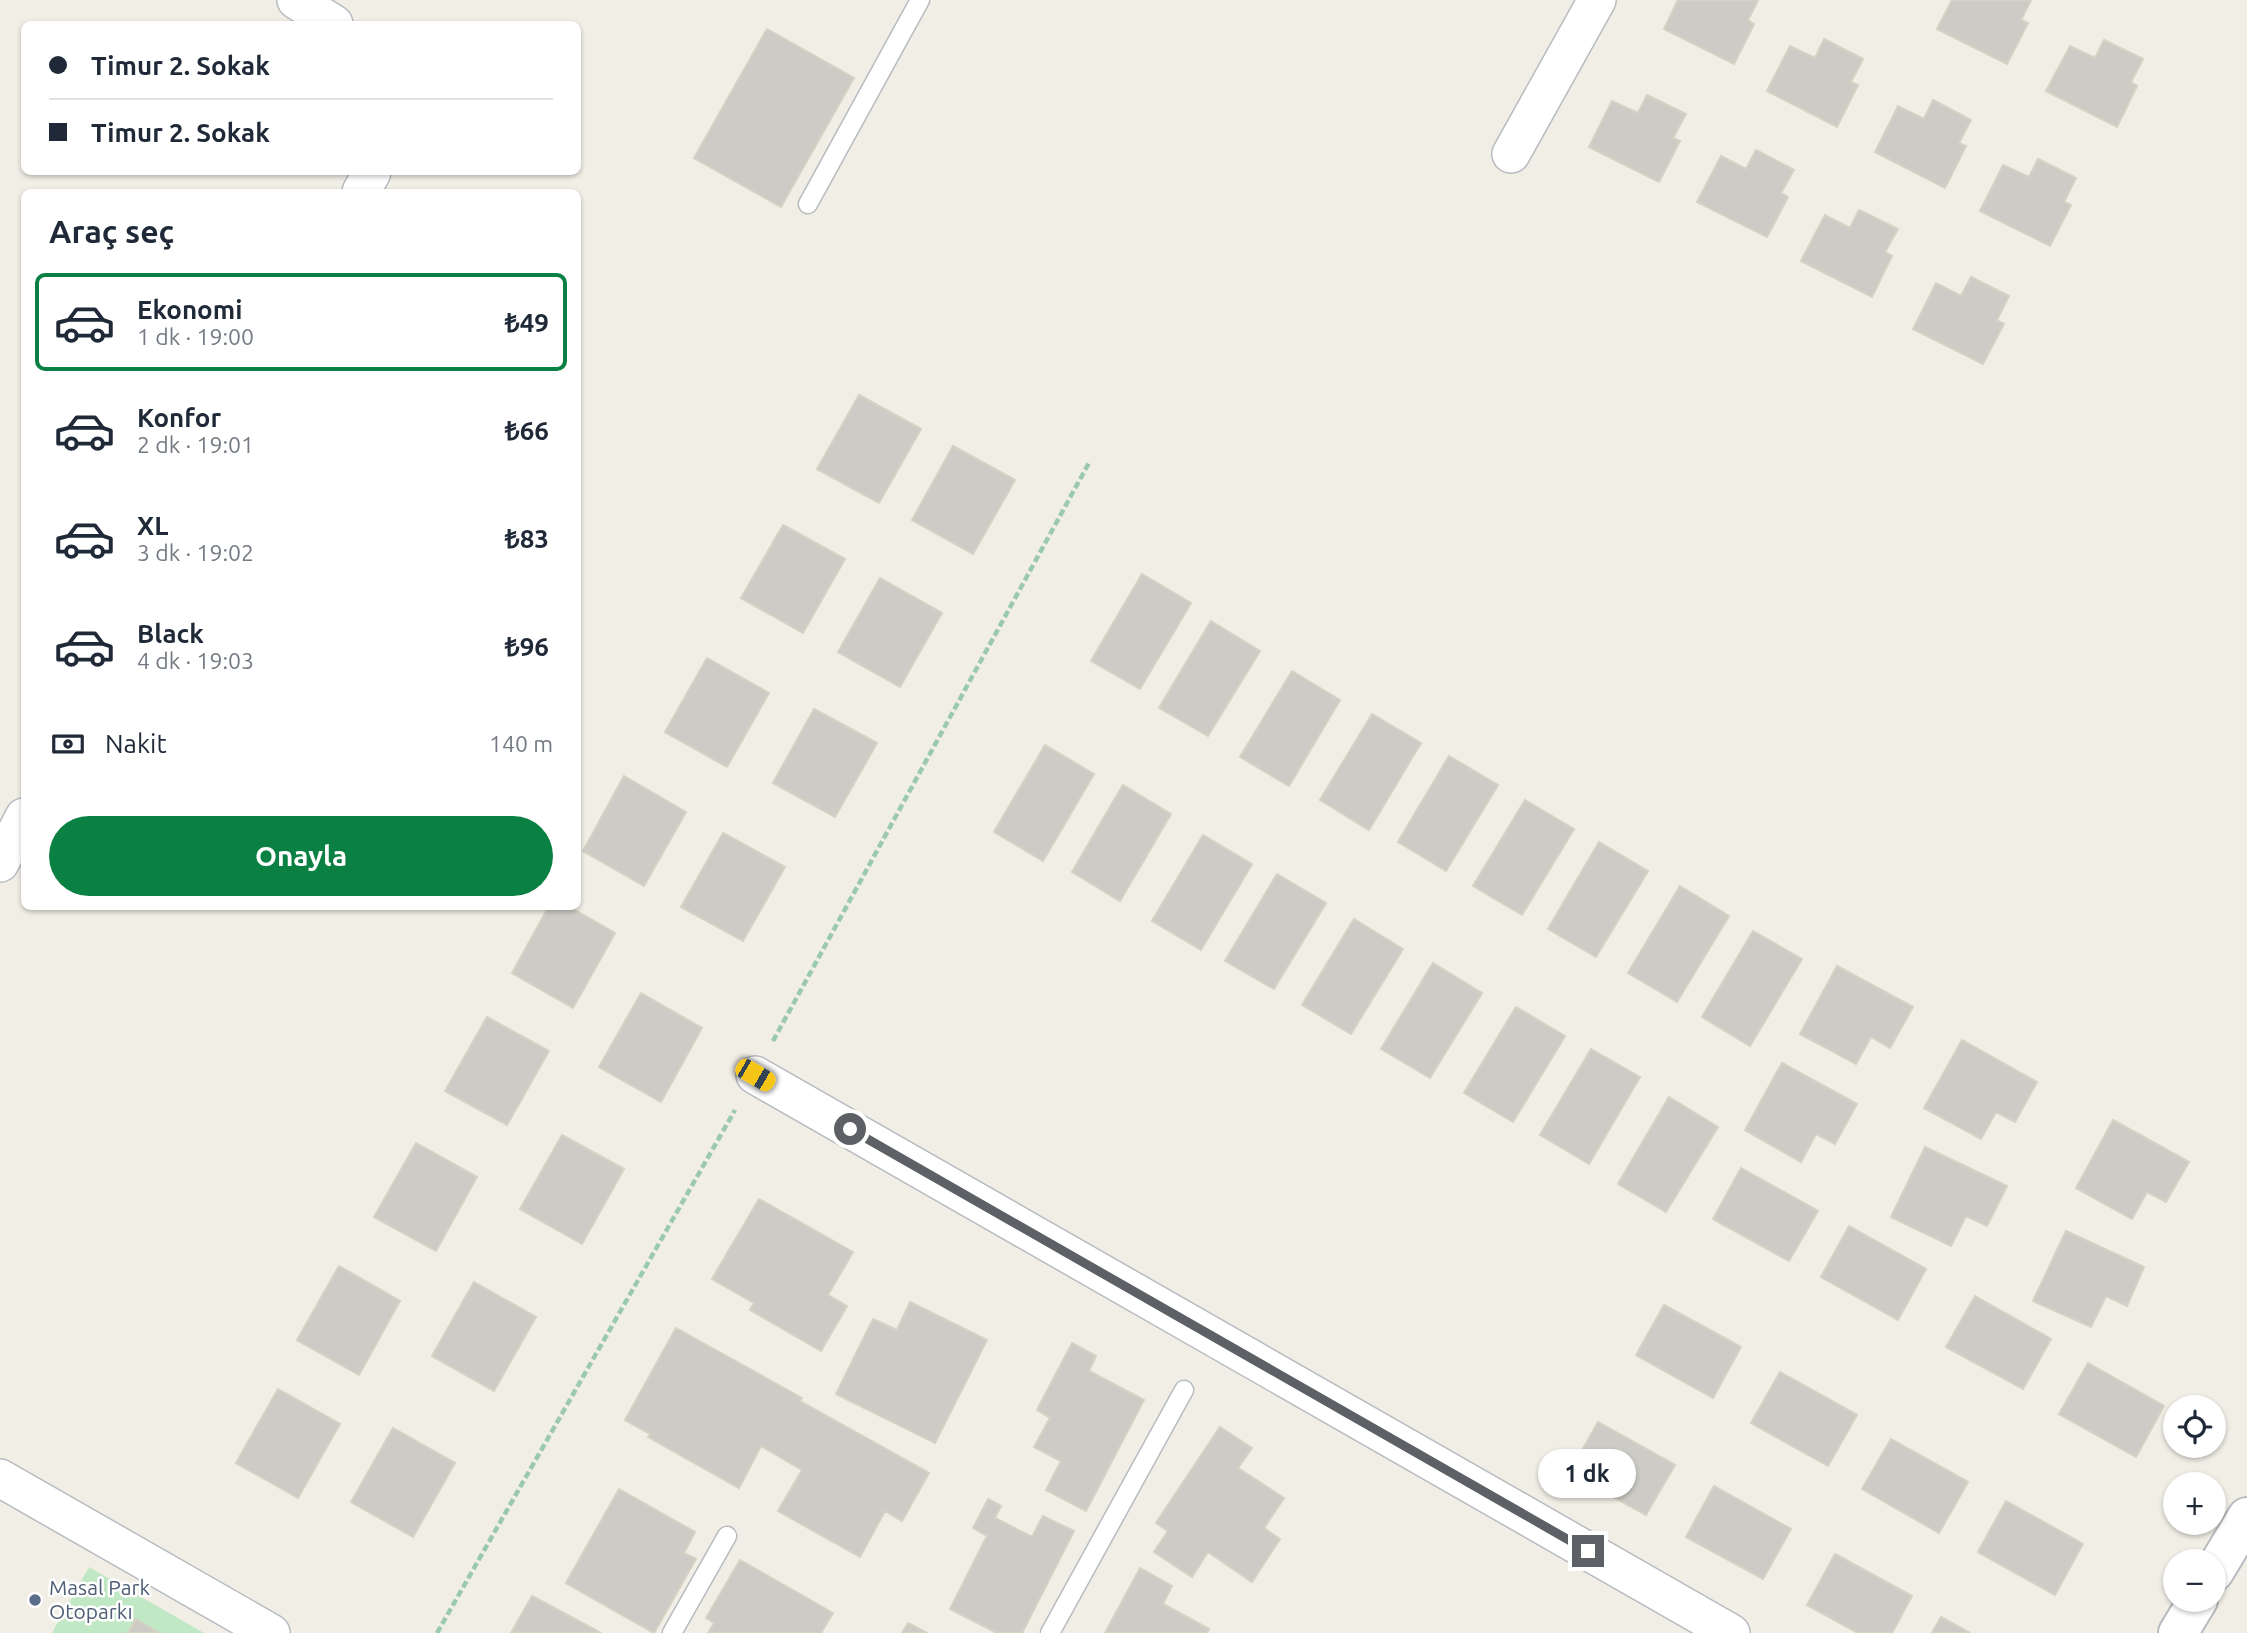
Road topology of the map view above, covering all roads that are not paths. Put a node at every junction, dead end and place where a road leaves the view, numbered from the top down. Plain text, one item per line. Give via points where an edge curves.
1 (296, 0) edge
2 (920, 0) edge
3 (1597, 0) edge
4 (329, 21) edge
5 (1511, 154) dead end
6 (807, 204) dead end
7 (21, 823) edge
8 (0, 863) edge
9 (755, 1075) dead end
10 (1184, 1390) dead end
11 (0, 1478) edge
12 (2247, 1517) edge
13 (727, 1536) dead end
14 (2226, 1552) edge
15 (2191, 1612) edge
16 (271, 1633) edge
17 (673, 1633) edge
18 (1050, 1633) edge
19 (1731, 1633) edge
20 (2178, 1633) edge

1 - 4 street
2 - 6 lane
3 - 5 street
7 - 8 street
9 - 19 street
10 - 18 lane
11 - 16 street
12 - 14 street
13 - 17 lane
15 - 20 street

